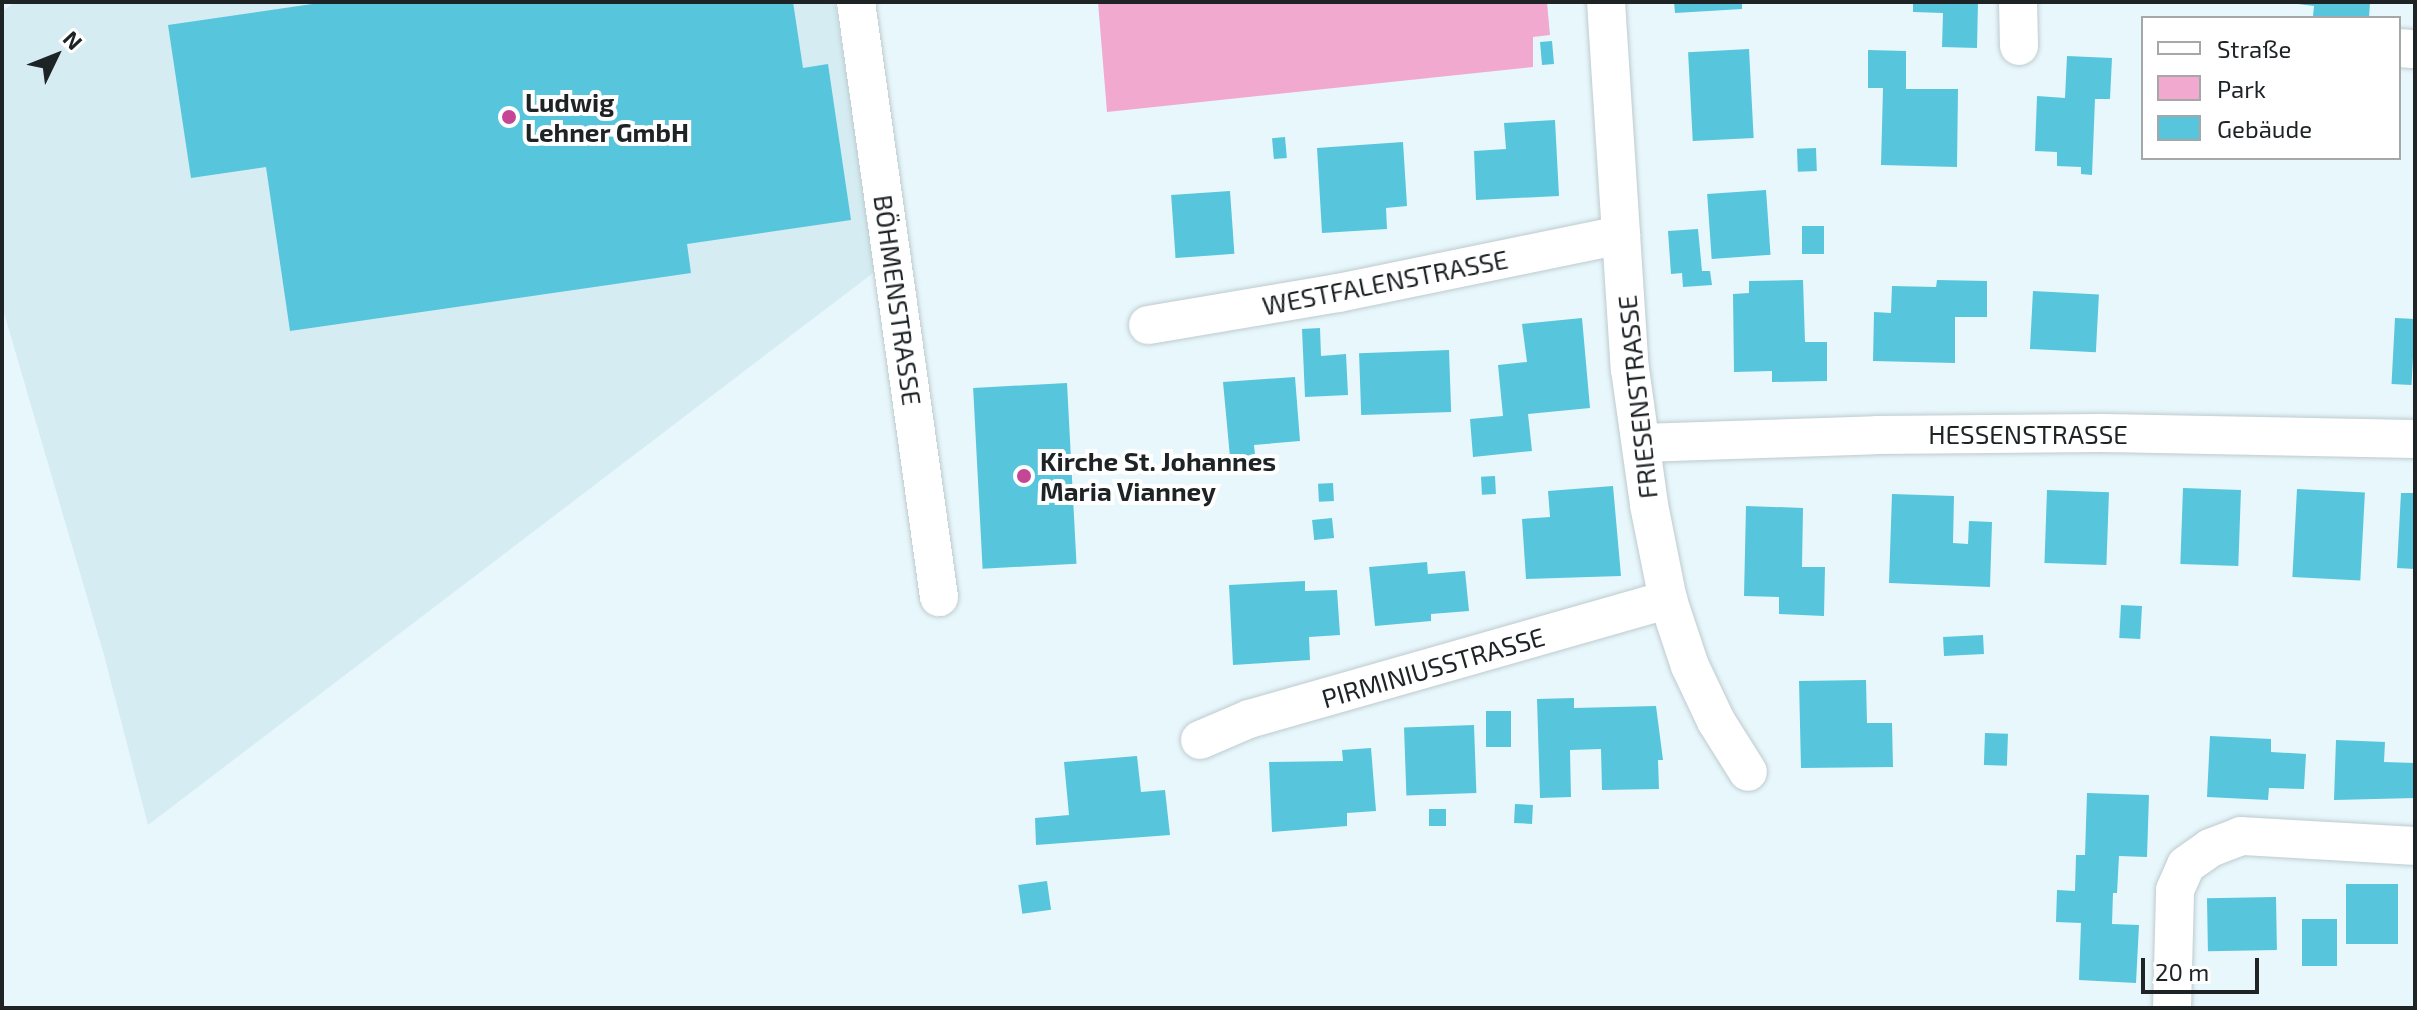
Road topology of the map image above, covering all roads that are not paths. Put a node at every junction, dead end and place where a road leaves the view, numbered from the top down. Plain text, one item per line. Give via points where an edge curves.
1 (856, 2) edge
2 (1606, 2) edge
3 (2018, 2) edge
4 (2019, 46) dead end
5 (1621, 235) junction
6 (1148, 325) dead end
7 (2415, 439) edge
8 (1641, 443) junction
9 (939, 597) dead end
10 (1668, 600) junction
11 (1200, 740) dead end
12 (1748, 772) dead end
13 (2415, 846) edge
14 (2172, 1008) edge

1 - 9 street, BÖHMENSTRASSE
2 - 5 street, FRIESENSTRASSE
3 - 4 street
5 - 6 street, WESTFALENSTRASSE via 1338,293
5 - 8 street, FRIESENSTRASSE
7 - 8 street, HESSENSTRASSE via 2086,433
8 - 10 street, FRIESENSTRASSE
10 - 11 street, PIRMINIUSSTRASSE via 1249,719
10 - 12 street, FRIESENSTRASSE via 1690,666
13 - 14 street via 2241,836 2210,848 2186,865 2175,890

